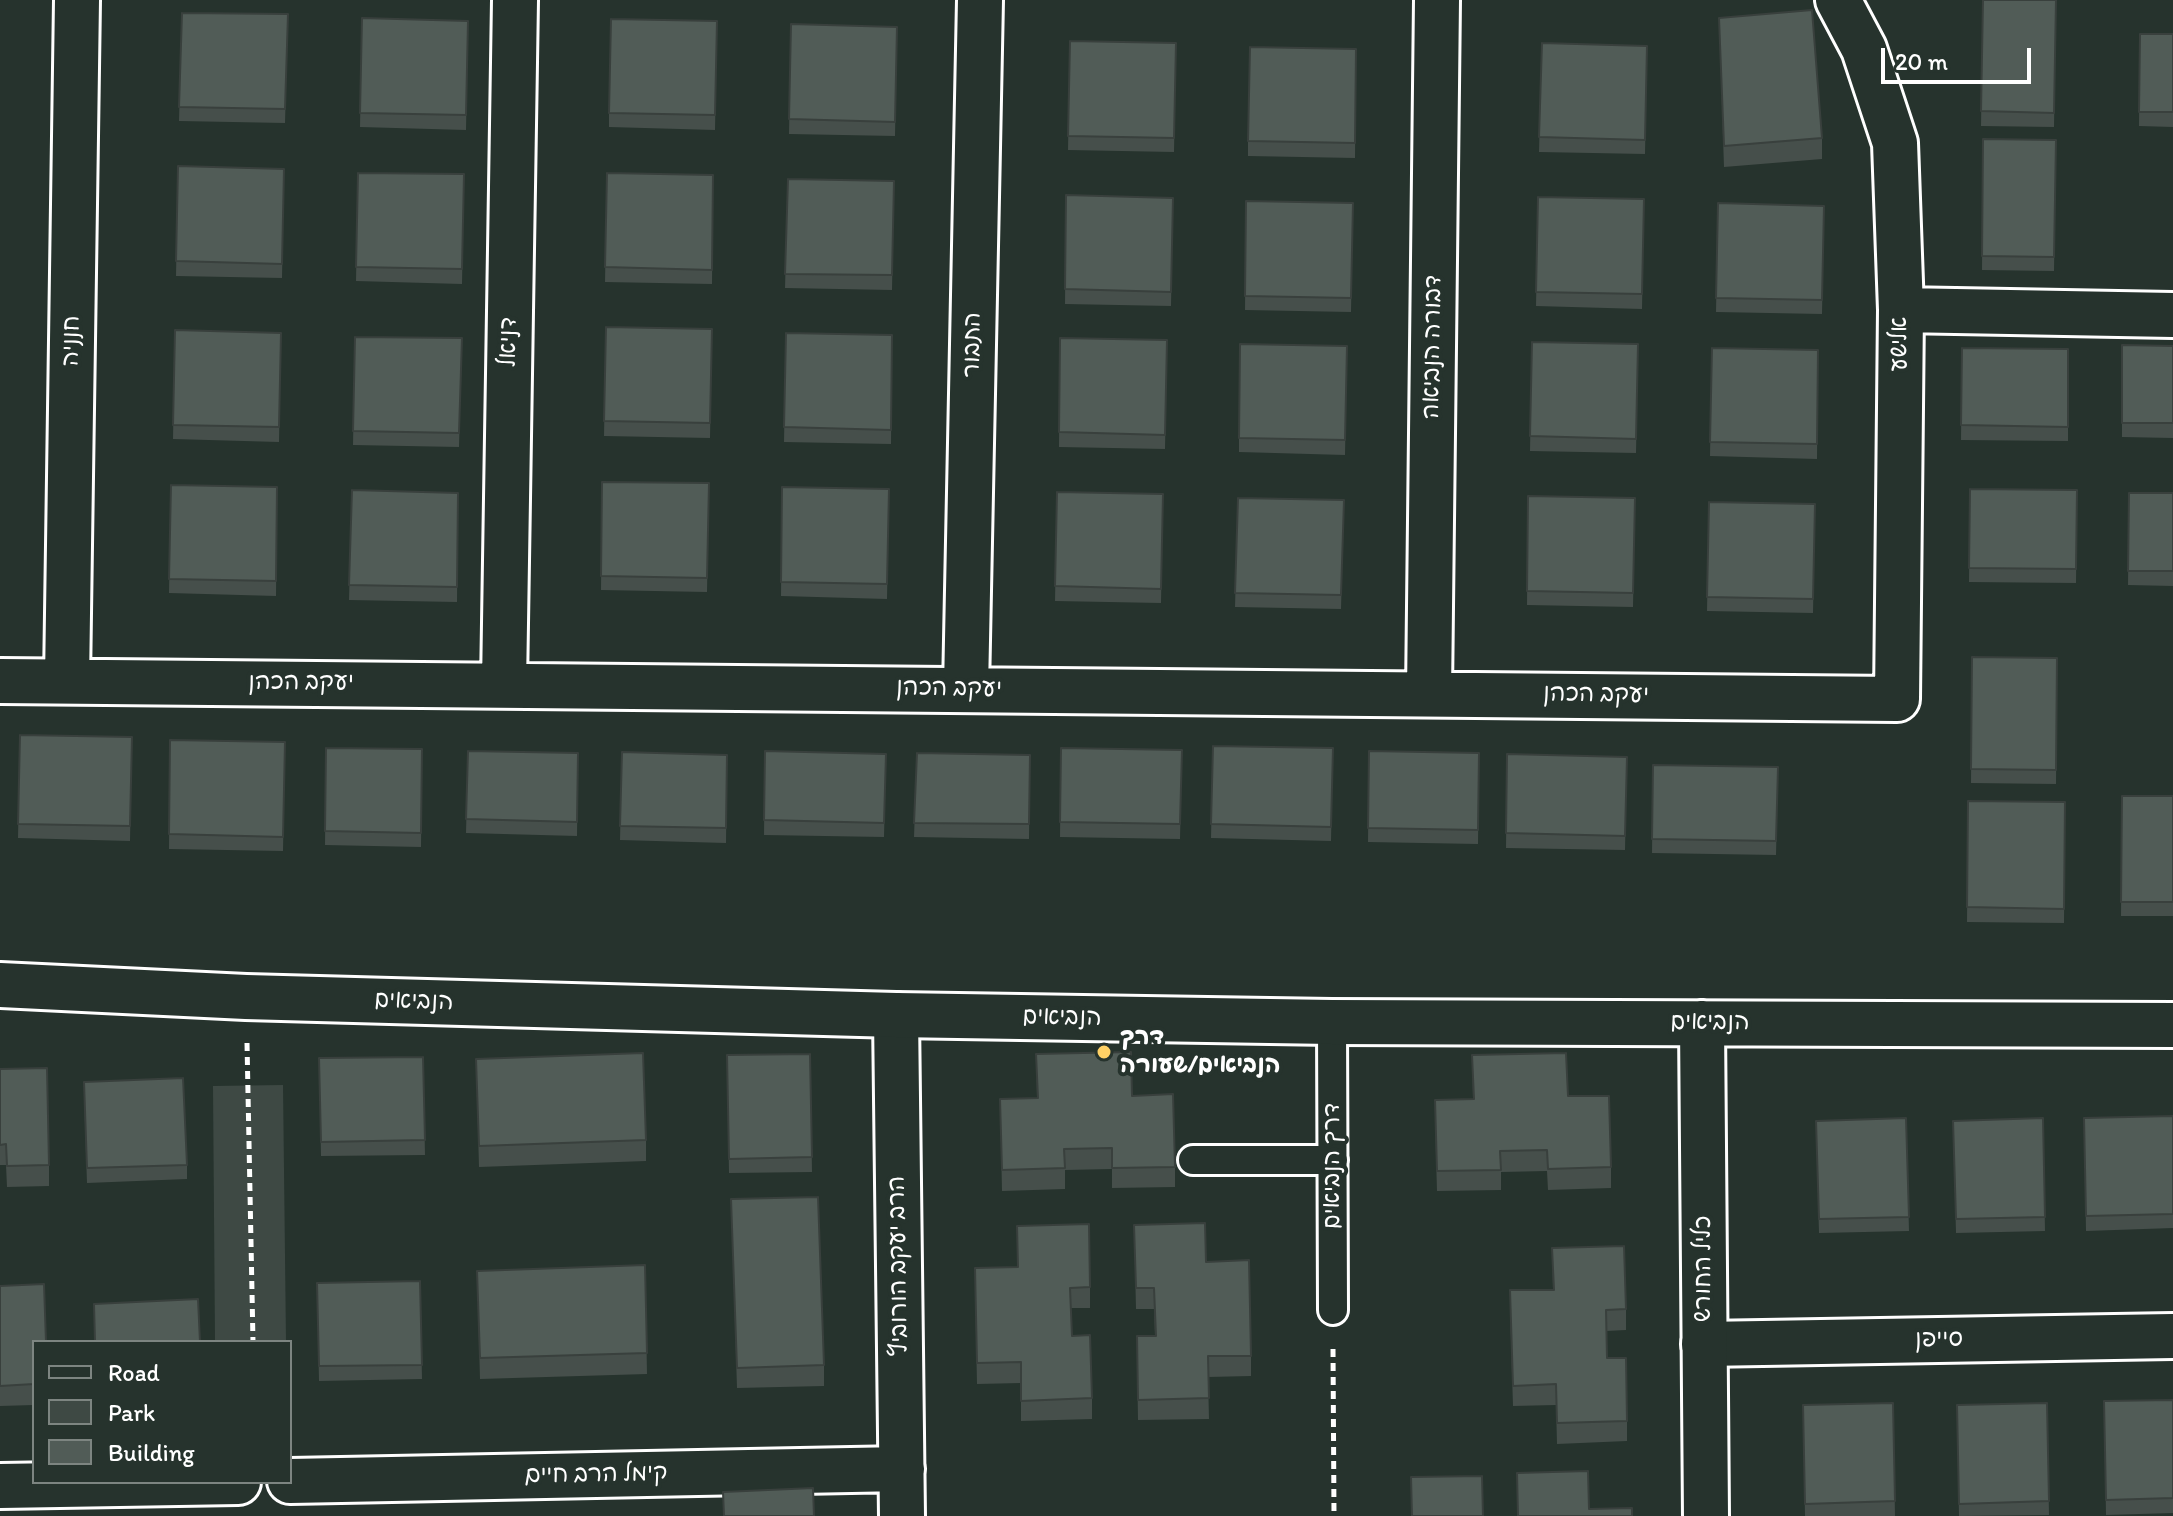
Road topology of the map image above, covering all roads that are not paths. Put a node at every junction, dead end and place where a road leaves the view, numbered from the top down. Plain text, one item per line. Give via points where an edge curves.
1 (77, 0) edge
2 (515, 0) edge
3 (980, 0) edge
4 (1437, 0) edge
5 (1838, 0) edge
6 (1901, 310) junction
7 (2173, 315) edge
8 (0, 681) edge
9 (67, 681) junction
10 (504, 685) junction
11 (966, 689) junction
12 (1429, 693) junction
13 (1897, 699) joint
14 (0, 985) edge
15 (896, 1015) junction
16 (1332, 1022) junction
17 (1702, 1023) junction
18 (2173, 1025) edge
19 (1193, 1160) dead end
20 (1333, 1160) junction
21 (1333, 1310) road end
22 (2173, 1336) edge
23 (1704, 1344) junction
24 (902, 1469) junction
25 (292, 1481) edge
26 (119, 1484) edge
27 (0, 1486) edge
28 (902, 1516) edge
29 (1706, 1516) edge

1 - 9 street, חנניה
2 - 10 street, דניאל
3 - 11 street, התבור
4 - 12 street, דבורה הנביאה
5 - 6 street, אלישע via 1864,49 1895,143
6 - 7 street
6 - 13 street, אלישע
8 - 9 street, יעקב הכהן
9 - 10 street, יעקב הכהן
10 - 11 street, יעקב הכהן
11 - 12 street, יעקב הכהן
12 - 13 street, יעקב הכהן
14 - 15 street, הנביאים
15 - 16 street, הנביאים
15 - 24 street, הרב יעקב הורוביץ
16 - 17 street, הנביאים
16 - 20 lane, דרך הנביאים
17 - 18 street, הנביאים
17 - 23 street, כליל החורש
19 - 20 lane
20 - 21 lane, דרך הנביאים
22 - 23 street, סייפן
23 - 29 street, כליל החורש
24 - 25 street, קימל הרב חיים
24 - 28 street, הרב יעקב הורוביץ
26 - 27 street

